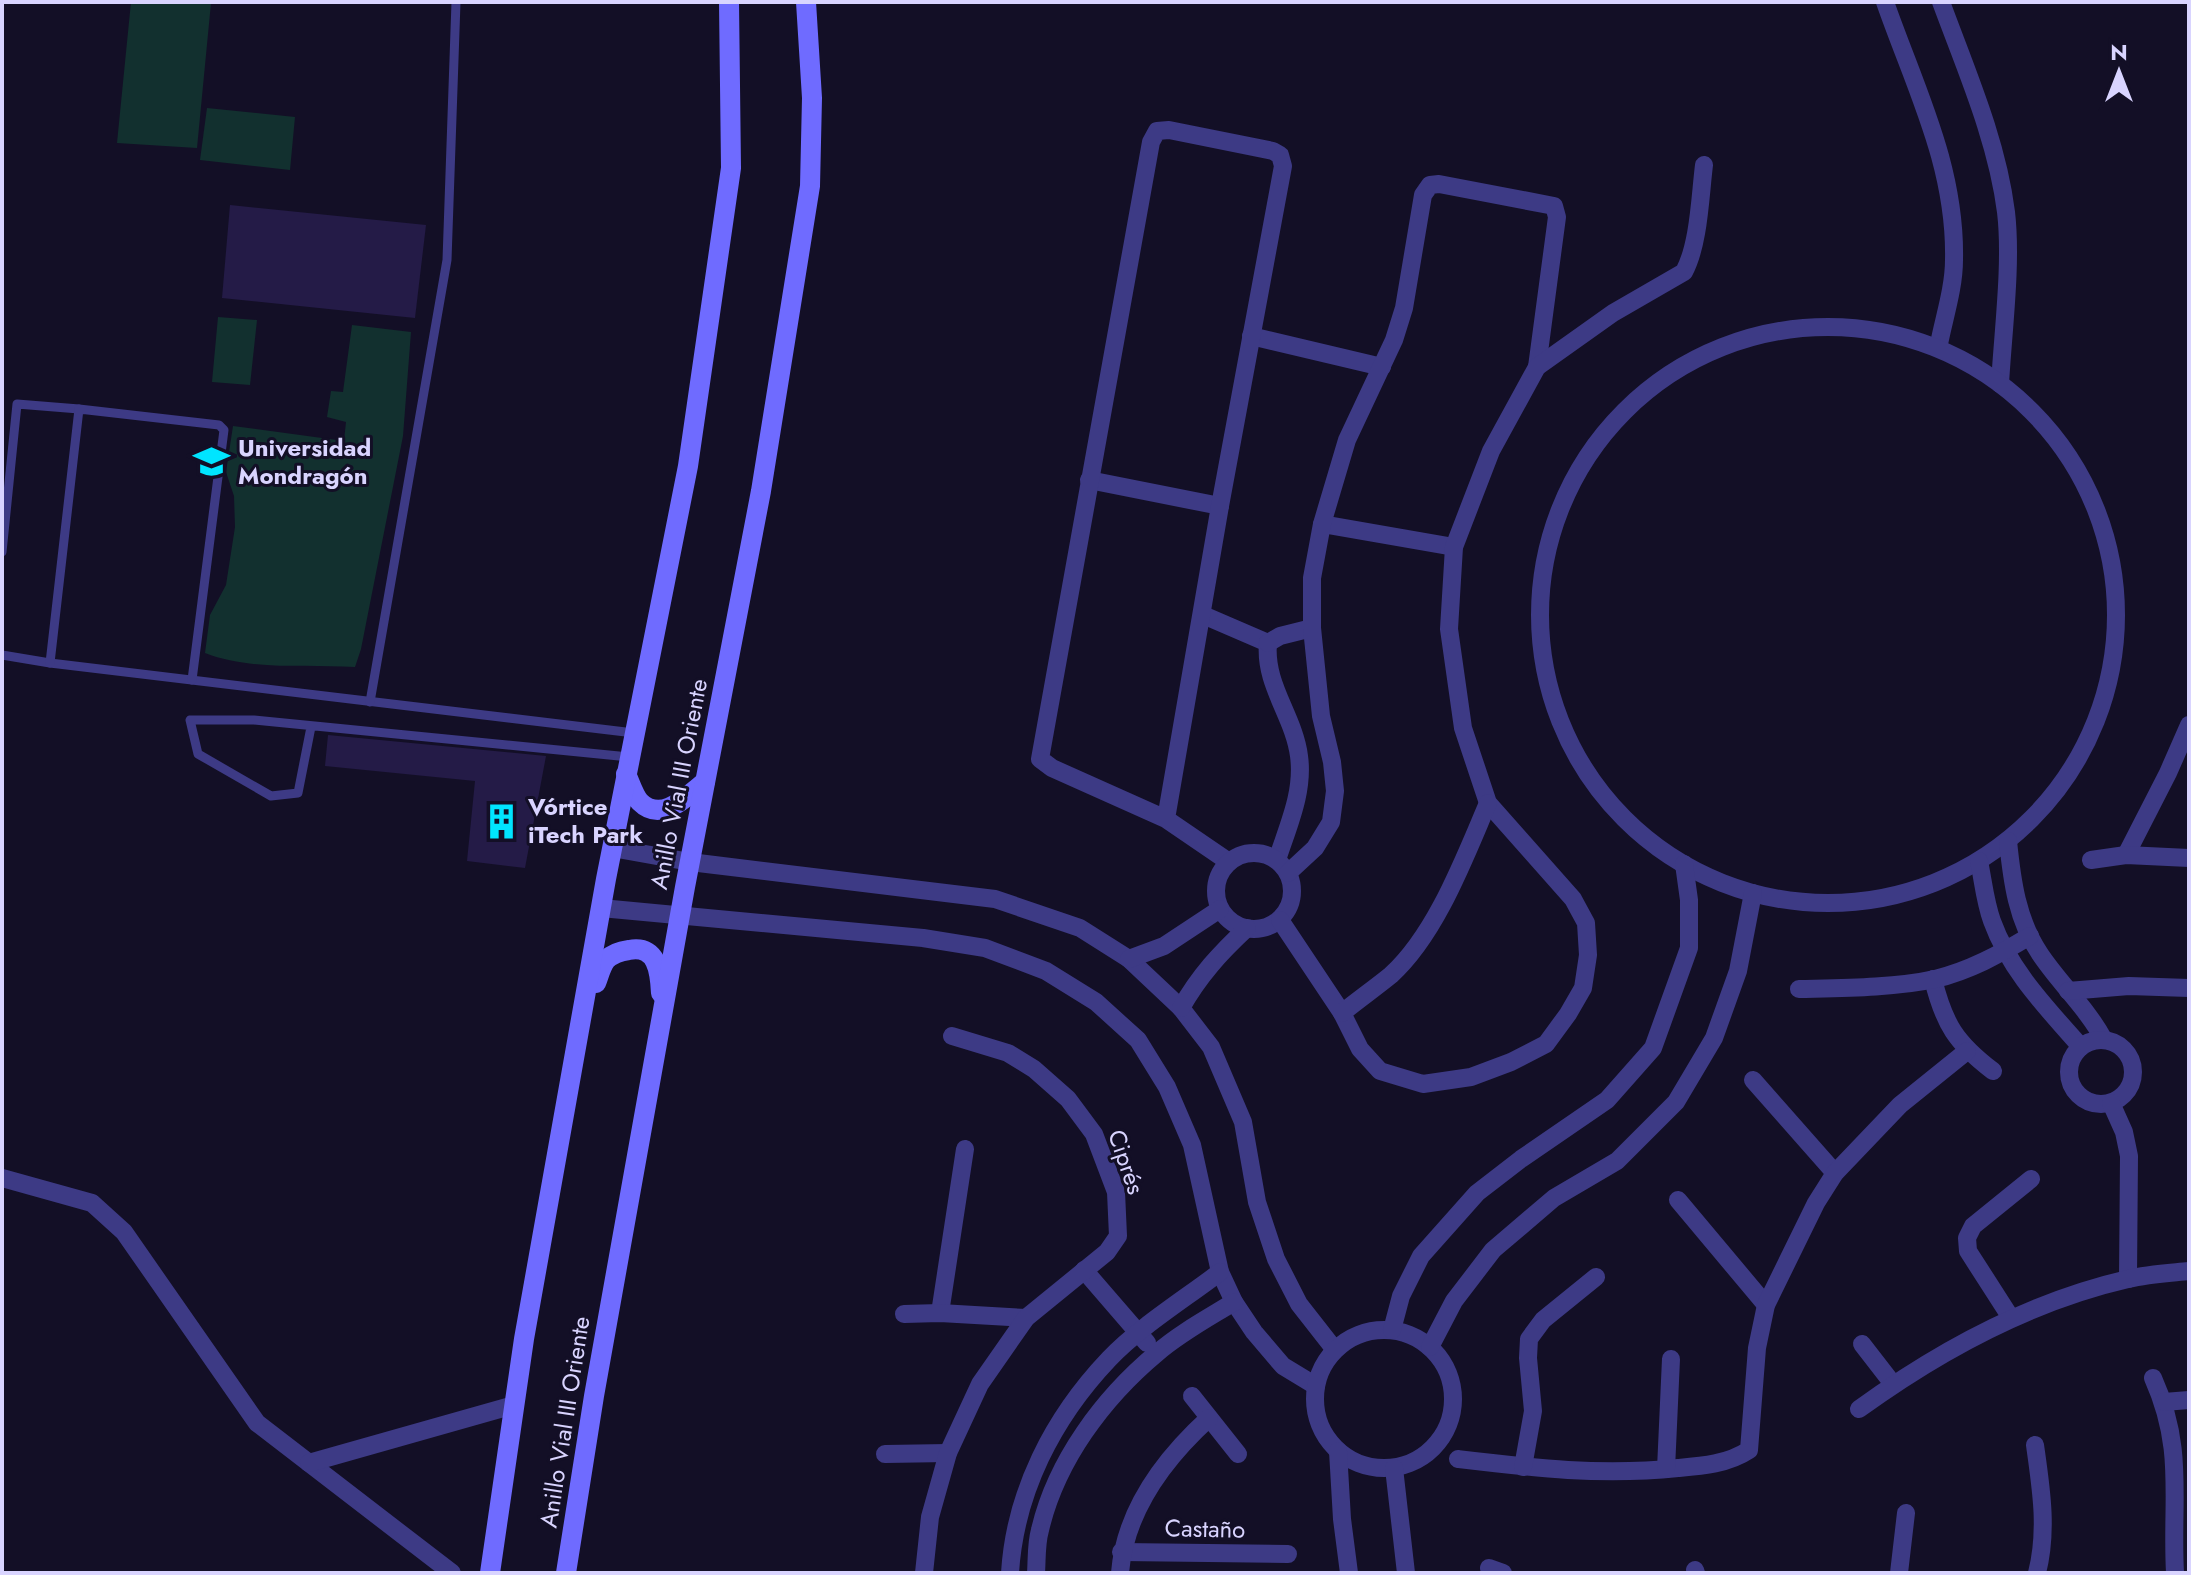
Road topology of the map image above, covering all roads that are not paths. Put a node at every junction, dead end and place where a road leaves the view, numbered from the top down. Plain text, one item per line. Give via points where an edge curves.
1 (456, 2) edge
2 (729, 2) edge
3 (806, 2) edge
4 (1885, 2) edge
5 (1941, 2) edge
6 (1704, 165) dead end
7 (1251, 336) junction
8 (1939, 344) junction
9 (1382, 367) junction
10 (1537, 367) junction
11 (2000, 384) junction
12 (79, 409) junction
13 (1089, 480) junction
14 (1220, 506) junction
15 (1322, 524) junction
16 (1454, 547) junction
17 (2, 552) edge
18 (1203, 615) junction
19 (1312, 628) junction
20 (1268, 643) junction
21 (2, 655) edge
22 (50, 663) junction
23 (192, 680) junction
24 (370, 702) junction
25 (2189, 725) edge
26 (311, 727) junction
27 (634, 733) junction
28 (628, 766) junction
29 (705, 782) junction
30 (1488, 803) junction
31 (1166, 819) junction
32 (2008, 841) junction
33 (612, 848) junction
34 (2126, 855) junction
35 (2189, 858) edge
36 (2091, 860) dead end
37 (1979, 861) junction
38 (690, 862) junction
39 (1229, 862) junction
40 (1684, 864) junction
41 (1283, 866) junction
42 (1753, 893) junction
43 (601, 908) junction
44 (1220, 909) junction
45 (680, 916) junction
46 (1280, 920) junction
47 (1247, 928) junction
48 (2030, 936) junction
49 (2005, 951) junction
50 (1129, 959) junction
51 (1933, 979) junction
52 (2189, 988) edge
53 (1799, 989) dead end
54 (2068, 991) junction
55 (1181, 1008) junction
56 (1342, 1013) junction
57 (581, 1017) junction
58 (662, 1021) junction
59 (952, 1036) dead end
60 (2104, 1040) junction
61 (2081, 1047) junction
62 (1967, 1051) junction
63 (1993, 1071) dead end
64 (1753, 1080) dead end
65 (2111, 1103) junction
66 (965, 1149) dead end
67 (1835, 1173) junction
68 (2, 1178) edge
69 (2031, 1179) dead end
70 (1678, 1200) dead end
71 (1084, 1270) junction
72 (2189, 1271) edge
73 (1220, 1272) junction
74 (1596, 1277) dead end
75 (2128, 1279) junction
76 (1184, 1299) junction
77 (1234, 1302) junction
78 (1766, 1305) junction
79 (940, 1313) junction
80 (904, 1314) dead end
81 (1026, 1318) junction
82 (2011, 1318) junction
83 (1200, 1323) junction
84 (1392, 1330) junction
85 (1139, 1335) junction
86 (1862, 1344) dead end
87 (1430, 1347) junction
88 (1335, 1350) junction
89 (1156, 1353) junction
90 (1671, 1359) dead end
91 (2153, 1378) dead end
92 (1893, 1384) junction
93 (1316, 1386) junction
94 (1192, 1396) dead end
95 (2189, 1400) edge
96 (2164, 1402) junction
97 (514, 1405) junction
98 (1859, 1409) dead end
99 (1209, 1418) junction
100 (2035, 1445) dead end
101 (1338, 1451) junction
102 (948, 1453) junction
103 (885, 1454) dead end
104 (1238, 1454) dead end
105 (1458, 1459) dead end
106 (309, 1463) junction
107 (1523, 1467) junction
108 (1394, 1468) junction
109 (1666, 1469) junction
110 (1906, 1513) dead end
111 (2182, 1538) edge
112 (1121, 1552) junction
113 (1288, 1554) dead end
114 (452, 1573) edge
115 (490, 1573) edge
116 (566, 1573) edge
117 (924, 1573) edge
118 (1010, 1573) edge
119 (1036, 1573) edge
120 (1120, 1573) edge
121 (1349, 1573) edge
122 (1406, 1573) edge
123 (1899, 1573) edge
124 (2037, 1573) edge
125 (2175, 1573) edge

1 - 24 lane via 447,260
2 - 27 main road via 731,168 688,466
3 - 29 main road, Anillo Vial III Oriente via 810,186 761,491
4 - 8 street via 1931,121 1949,195 1954,262
5 - 11 street via 1994,154 2006,214
6 - 10 street via 1684,272 1613,313
7 - 9 street
7 - 13 street via 1283,166 1280,155 1157,131
7 - 14 street
8 - 11 street
8 - 40 street via 1836,327 1777,331 1721,348 1669,375 1623,412 1586,457 1559,509 1543,566 1539,624 1547,682 1561,723 1596,788 1636,830
9 - 10 street via 1404,308 1423,195 1430,185 1439,184 1554,206 1557,217
9 - 15 street via 1347,440
10 - 16 street via 1491,451
11 - 32 street via 2044,423 2079,471 2103,524 2115,581 2116,640 2105,697 2083,752 2050,800
12 - 17 lane via 17,404
12 - 22 lane
12 - 23 lane via 223,427
13 - 14 street
13 - 31 street via 1040,759
14 - 18 street
15 - 16 street
15 - 19 street via 1312,578
16 - 30 street via 1449,629 1463,728
18 - 20 street
18 - 31 street
19 - 20 street
19 - 41 street via 1335,791 1331,822 1315,848
20 - 41 street via 1276,696 1299,757 1299,791
21 - 22 lane
22 - 23 lane
23 - 24 lane
24 - 27 lane
25 - 34 street
26 - 26 lane via 298,793 271,796 198,754 190,720
26 - 28 lane
27 - 28 main road
28 - 29 main road via 639,802 651,809 671,809
28 - 33 main road
29 - 38 main road, Anillo Vial III Oriente
30 - 56 street via 1461,867 1423,935 1393,973
30 - 56 street via 1573,899 1586,923 1583,988 1568,1014 1546,1044 1511,1062 1471,1077 1423,1084 1380,1071 1360,1049
31 - 39 street
32 - 37 street
32 - 48 street via 2020,916
33 - 38 street
33 - 43 main road
34 - 35 street
34 - 36 street
37 - 42 street via 1892,896 1799,901
37 - 49 street via 1991,918
38 - 45 main road, Anillo Vial III Oriente
38 - 50 street via 995,899 1080,928
39 - 41 street via 1261,853
39 - 44 street via 1219,876
40 - 42 street
40 - 84 street via 1689,948 1653,1048 1607,1100 1477,1193 1421,1256 1401,1296
41 - 46 street via 1293,889
42 - 87 street via 1738,971 1714,1038 1676,1102 1617,1161 1554,1198 1493,1250 1454,1301
43 - 45 street
43 - 57 main road
44 - 47 street
44 - 50 street via 1164,946
45 - 58 main road, Anillo Vial III Oriente
45 - 73 street via 985,948 1046,971 1096,1002 1138,1040 1167,1087 1192,1145
46 - 47 street via 1265,928
46 - 56 street
47 - 55 street via 1197,980
48 - 49 street
48 - 54 street
49 - 51 street
49 - 61 street
50 - 55 street
51 - 53 street
51 - 62 street via 1939,1006
52 - 54 street
54 - 60 street
55 - 88 street via 1211,1047 1243,1122 1257,1202 1276,1259 1299,1304
57 - 58 main road via 605,961 638,948 648,951 660,973
57 - 97 main road
58 - 116 main road, Anillo Vial III Oriente
59 - 71 street, Ciprés via 1008,1053 1034,1069 1068,1099 1094,1134 1116,1192 1118,1236
60 - 61 street
60 - 65 street via 2129,1054 2134,1068 2132,1083
61 - 65 street via 2072,1058 2073,1087 2096,1104
62 - 63 street
62 - 67 street via 1900,1105
64 - 67 street
65 - 75 street via 2129,1156
66 - 79 street
67 - 78 street
68 - 106 street via 92,1203 124,1232 257,1423
69 - 82 street via 1973,1226 1967,1238 1968,1251
70 - 78 street
71 - 81 street, Ciprés
71 - 85 street
72 - 75 street
73 - 76 street
73 - 77 street
74 - 107 street via 1543,1320 1529,1339 1533,1411
75 - 82 street
76 - 83 street
76 - 85 street
77 - 83 street
77 - 93 street via 1283,1366
78 - 109 street via 1749,1450 1714,1464
79 - 80 street
79 - 81 street
81 - 102 street, Ciprés via 980,1384
82 - 92 street
83 - 89 street
84 - 87 street
84 - 88 street via 1352,1337
85 - 89 street
85 - 118 street via 1110,1358 1046,1444 1021,1504
86 - 92 street
87 - 108 street via 1451,1379 1451,1418 1430,1451
88 - 93 street
89 - 119 street via 1107,1402 1066,1463 1039,1531
90 - 109 street
91 - 96 street
92 - 98 street
93 - 101 street via 1315,1410 1323,1433
94 - 99 street
95 - 96 street
96 - 111 street
97 - 106 street
97 - 115 main road
99 - 104 street
99 - 112 street, Castaño via 1165,1461 1143,1497
100 - 124 street via 2043,1550
101 - 108 street via 1374,1468
101 - 121 street
102 - 103 street
102 - 117 street, Ciprés via 930,1517
105 - 107 street
106 - 114 street
107 - 109 street via 1576,1472
108 - 122 street
110 - 123 street
111 - 125 street
112 - 113 street, Castaño
112 - 120 street, Castaño

